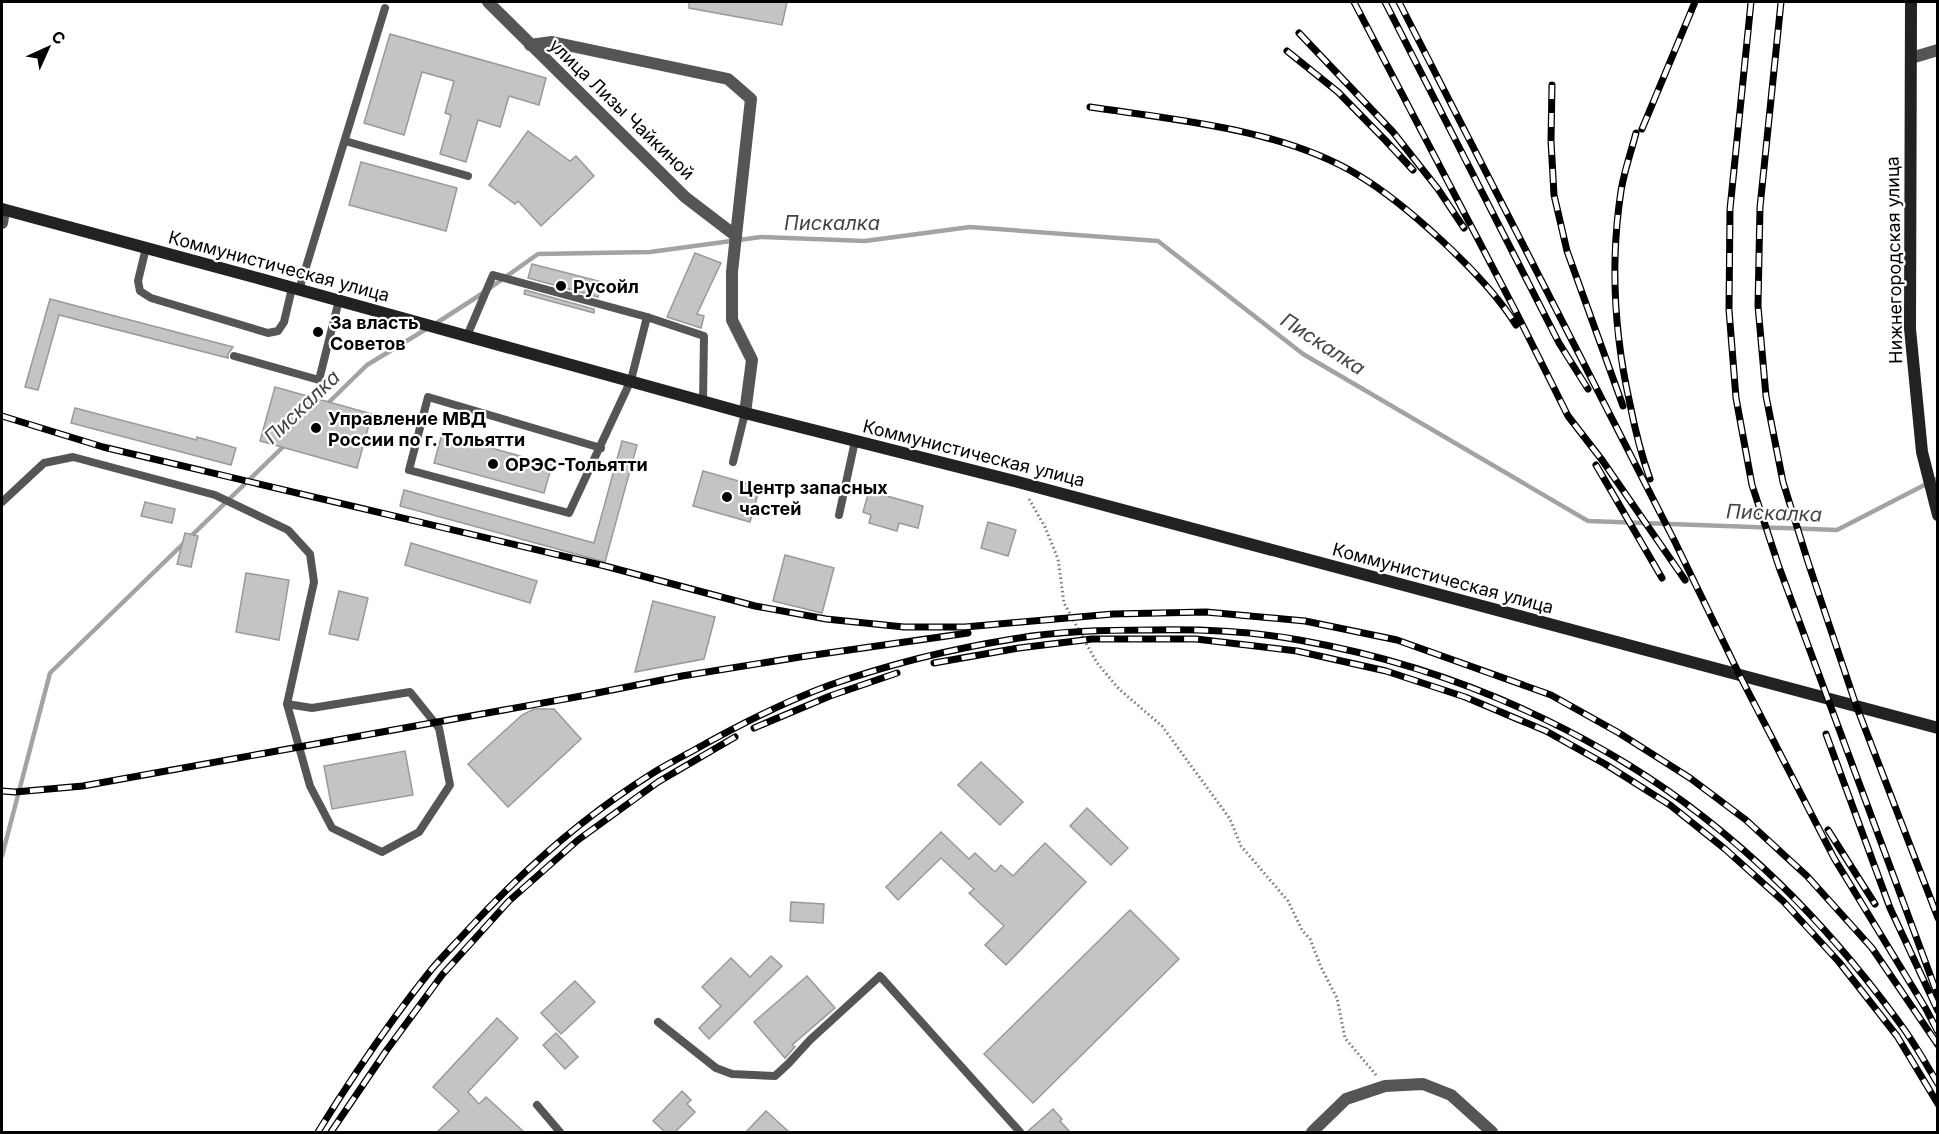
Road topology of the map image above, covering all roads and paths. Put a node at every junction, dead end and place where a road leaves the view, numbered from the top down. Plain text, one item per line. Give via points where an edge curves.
1 (488, 2) edge
2 (1911, 2) edge
3 (385, 8) dead end
4 (530, 45) junction
5 (1938, 50) edge
6 (1911, 58) junction
7 (345, 141) junction
8 (468, 176) dead end
9 (2, 214) edge
10 (736, 236) junction
11 (146, 248) junction
12 (295, 289) junction
13 (339, 300) junction
14 (647, 317) junction
15 (467, 336) junction
16 (234, 356) dead end
17 (631, 380) junction
18 (703, 401) junction
19 (745, 413) junction
20 (855, 441) junction
21 (601, 448) junction
22 (733, 462) dead end
23 (1018, 482) junction
24 (2, 502) edge
25 (839, 515) dead end
26 (1938, 515) edge
27 (287, 704) junction
28 (1938, 728) edge
29 (658, 1023) dead end
30 (1385, 1086) junction
31 (537, 1105) dead end
32 (560, 1132) edge
33 (1020, 1132) edge
34 (1312, 1132) edge
35 (1492, 1132) edge

1 - 4 street, улица Лизы Чайкиной
2 - 6 main road, Нижнегородская улица
3 - 7 lane
4 - 10 street, улица Лизы Чайкиной via 685,197
4 - 10 street via 552,42 728,80 751,99
5 - 6 street
6 - 26 main road, Нижнегородская улица via 1910,328 1922,453
7 - 8 lane
7 - 12 lane
9 - 11 main road, Коммунистическая улица
10 - 19 street via 732,320 752,360
11 - 12 main road, Коммунистическая улица
11 - 12 lane via 138,281 140,291 151,298 268,333 279,331
12 - 13 main road, Коммунистическая улица
13 - 15 main road, Коммунистическая улица
13 - 16 lane via 319,380
14 - 15 lane via 493,275
14 - 17 lane
14 - 18 lane via 704,336
15 - 17 main road, Коммунистическая улица
17 - 18 main road, Коммунистическая улица
17 - 21 lane
18 - 19 main road, Коммунистическая улица
19 - 20 main road, Коммунистическая улица
19 - 22 lane
20 - 23 main road, Коммунистическая улица
20 - 25 lane
21 - 21 lane via 570,513 410,470 428,398
23 - 28 main road, Коммунистическая улица
23 - 30 path via 1046,527 1058,559 1064,603 1097,663 1119,689 1162,726 1230,819 1241,846 1288,901 1337,998 1345,1038
24 - 27 lane via 44,463 73,458 215,495 288,530 310,554 314,582
27 - 27 lane via 312,708 410,692 439,728 450,785 419,832 382,852 332,828 310,786
29 - 33 lane via 716,1068 732,1074 775,1076 880,976
30 - 34 street via 1346,1099
30 - 35 street via 1423,1084 1451,1095
31 - 32 lane

